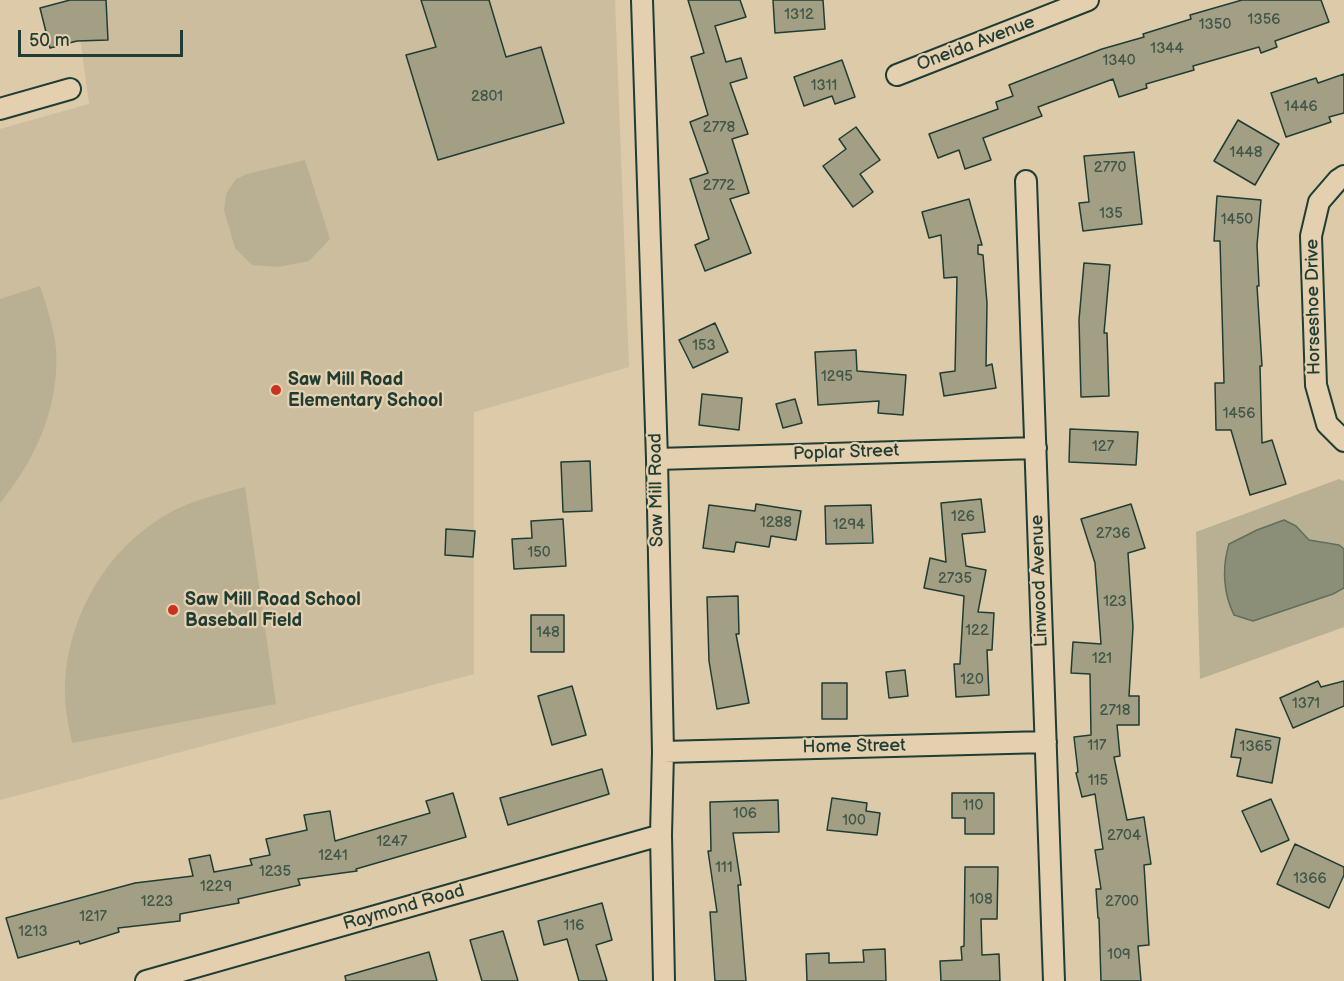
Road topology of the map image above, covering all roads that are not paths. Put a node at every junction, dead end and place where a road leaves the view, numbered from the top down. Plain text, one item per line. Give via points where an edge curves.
1 (642, 0) edge
2 (1088, 0) edge
3 (897, 75) dead end
4 (70, 89) dead end
5 (0, 109) edge
6 (1344, 176) edge
7 (1026, 181) dead end
8 (1344, 441) edge
9 (1036, 448) junction
10 (657, 459) junction
11 (1046, 742) junction
12 (663, 752) junction
13 (662, 835) junction
14 (146, 981) edge
15 (664, 981) edge
16 (1054, 981) edge

1 - 10 street, Saw Mill Road
2 - 3 street, Oneida Avenue
4 - 5 street
6 - 8 street, Horseshoe Drive via 1320,202 1311,236 1316,385 1327,424
7 - 9 street, Linwood Avenue
9 - 10 street, Poplar Street
9 - 11 street, Linwood Avenue
10 - 12 street, Saw Mill Road
11 - 12 street, Home Street
11 - 16 street, Linwood Avenue
12 - 13 street, Saw Mill Road
13 - 14 street, Raymond Road
13 - 15 street, Saw Mill Road

